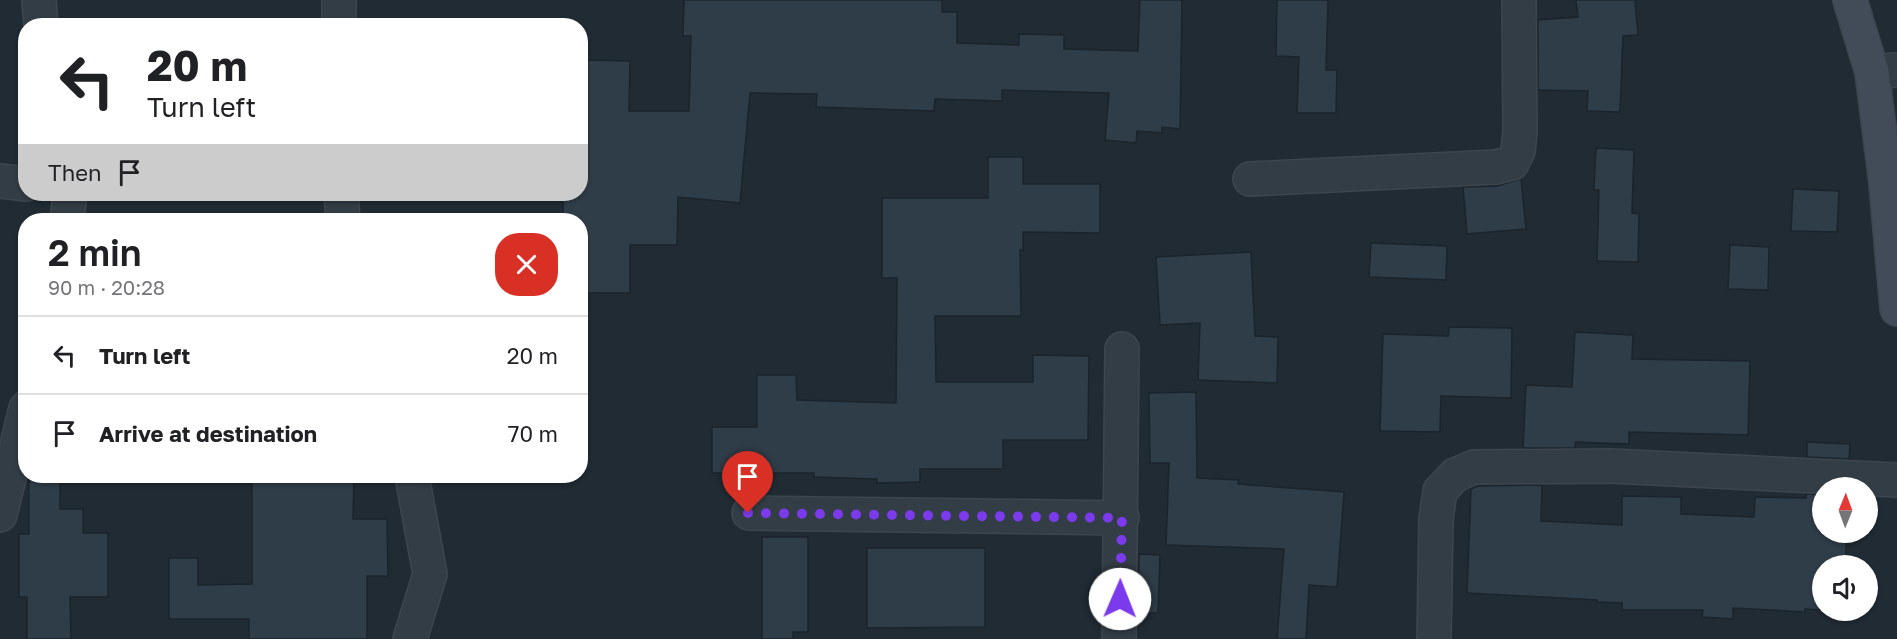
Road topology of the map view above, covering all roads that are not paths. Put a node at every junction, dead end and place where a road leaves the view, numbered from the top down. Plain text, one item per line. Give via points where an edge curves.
1 (39, 0) edge
2 (339, 0) edge
3 (1519, 0) edge
4 (1850, 0) edge
5 (40, 18) edge
6 (339, 18) edge
7 (1885, 71) edge
8 (1250, 179) dead end
9 (0, 181) edge
10 (18, 183) edge
11 (1897, 309) edge
12 (1122, 349) dead end
13 (18, 441) edge
14 (1897, 480) edge
15 (413, 483) edge
16 (748, 513) dead end
17 (0, 515) edge
18 (1122, 518) junction
19 (410, 639) edge
20 (1119, 639) edge
21 (1434, 639) edge

1 - 5 street
2 - 6 street
3 - 8 street via 1520,132 1512,164
4 - 7 main road
7 - 11 main road via 1886,183
9 - 10 street
12 - 18 street
13 - 17 street
14 - 21 street via 1611,466 1474,467 1455,475 1440,491
15 - 19 street via 430,574
16 - 18 street
18 - 20 street

